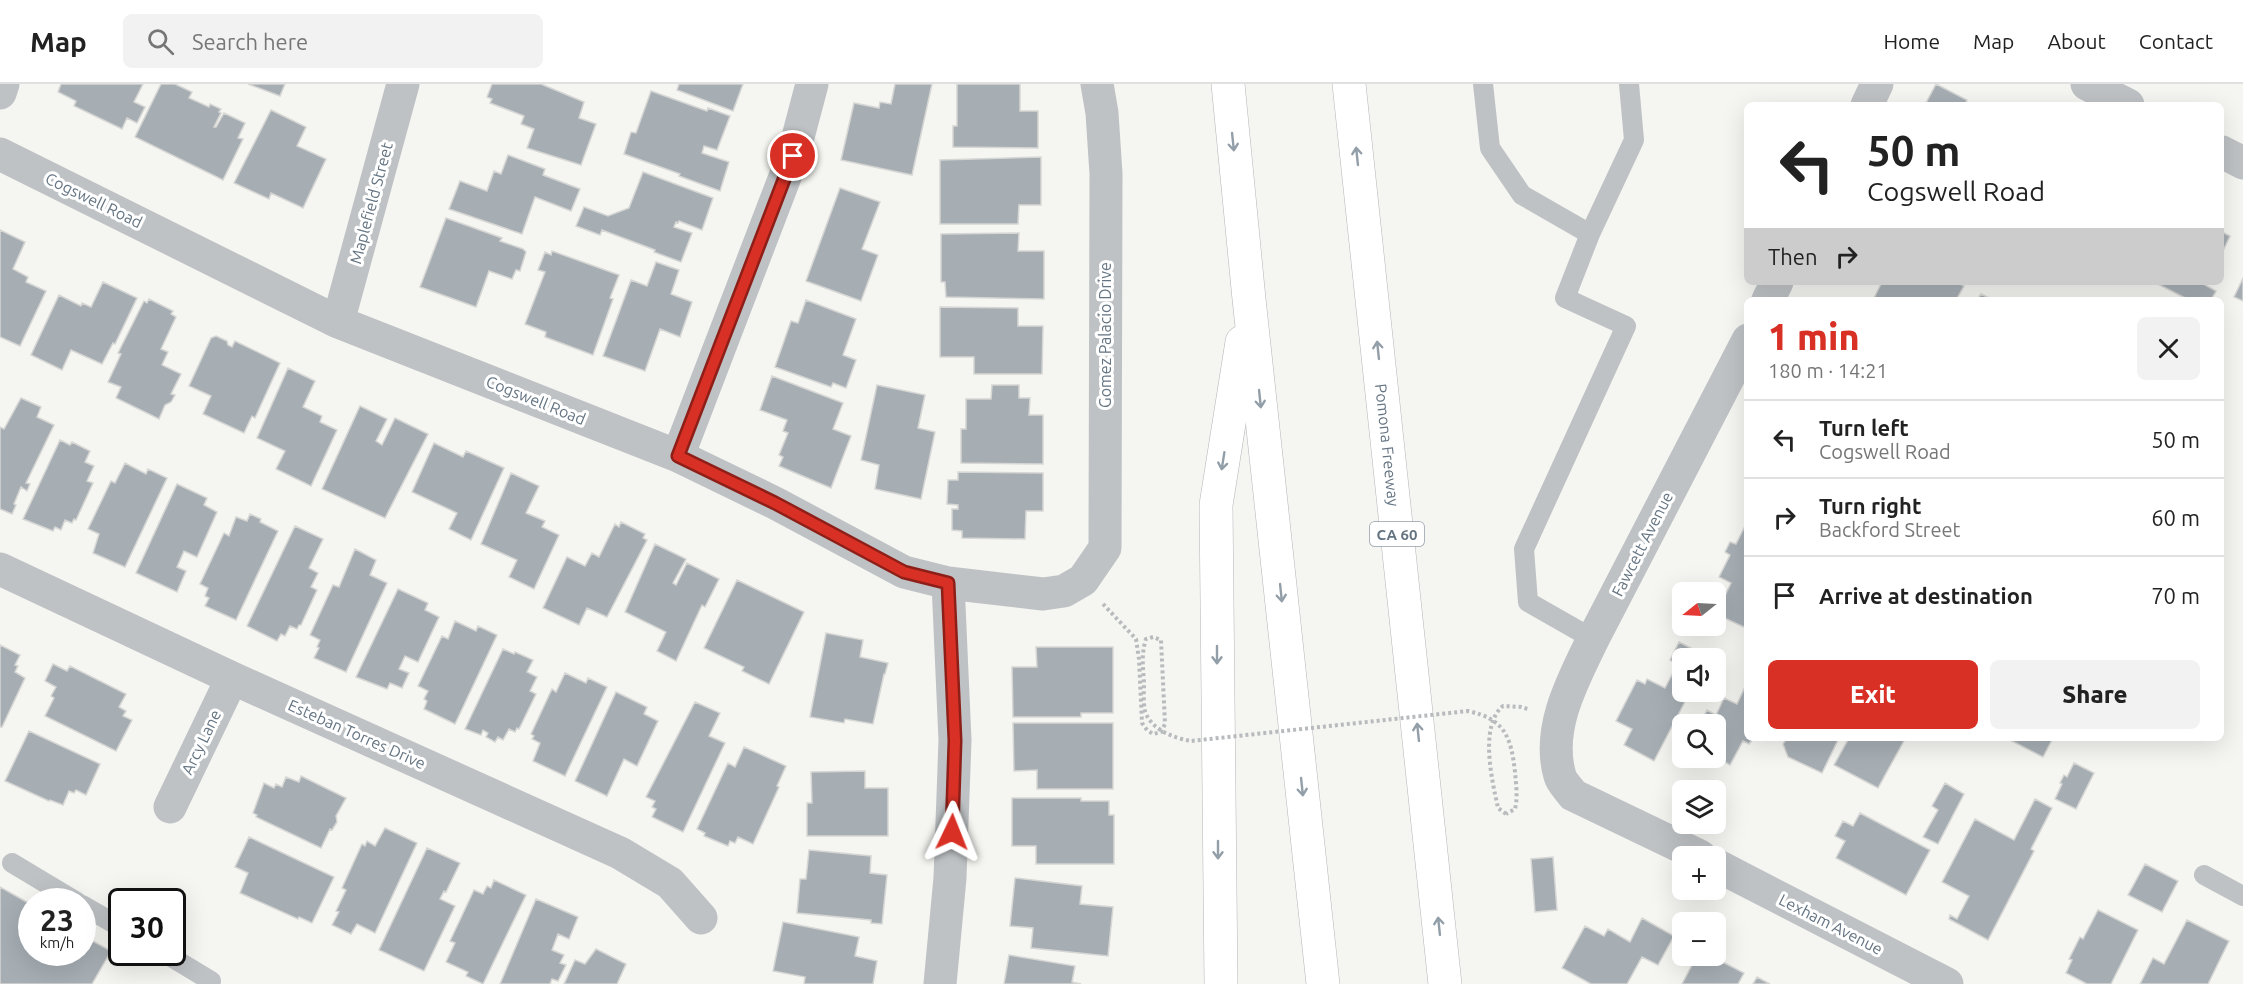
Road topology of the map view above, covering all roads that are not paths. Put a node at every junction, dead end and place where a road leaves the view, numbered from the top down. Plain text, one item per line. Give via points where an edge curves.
1 (3, 84) edge
2 (403, 84) edge
3 (812, 84) edge
4 (1097, 84) edge
5 (1228, 84) edge
6 (1349, 84) edge
7 (1483, 84) edge
8 (1629, 84) edge
9 (1877, 84) edge
10 (2087, 84) edge
11 (0, 93) edge
12 (1868, 102) edge
13 (2122, 102) edge
14 (2224, 153) edge
15 (0, 154) edge
16 (2243, 163) edge
17 (1590, 234) junction
18 (1249, 299) junction
19 (338, 322) junction
20 (1744, 348) edge
21 (678, 456) junction
22 (0, 569) edge
23 (1083, 580) joint
24 (948, 583) junction
25 (1593, 639) junction
26 (232, 678) junction
27 (170, 807) dead end
28 (1679, 846) edge
29 (12, 863) dead end
30 (1726, 870) edge
31 (2204, 875) dead end
32 (54, 888) edge
33 (2243, 896) edge
34 (701, 918) dead end
35 (186, 966) edge
36 (210, 984) edge
37 (940, 984) edge
38 (1221, 984) edge
39 (1323, 984) edge
40 (1445, 984) edge
41 (1947, 984) edge

1 - 11 street
2 - 19 street, Maplefield Street
3 - 21 street via 793,156
4 - 23 street, Gomez Palacio Drive via 1106,174 1105,548
5 -> 18 highway
40 -> 6 highway, Pomona Freeway / CA 60
7 - 17 lane via 1490,148 1522,195
8 - 17 lane via 1634,140
9 - 12 street
10 - 13 street
14 - 16 street
15 - 19 street, Cogswell Road
17 - 25 lane via 1565,298 1626,326 1524,549 1528,602
18 -> 38 highway via 1216,505
18 -> 39 highway
19 - 21 street, Cogswell Road
20 - 25 street, Fawcett Avenue
21 - 24 street, Cogswell Road via 904,572
22 - 26 street, Esteban Torres Drive
23 - 24 street, Cogswell Road via 1064,591 1043,594
24 - 37 street via 955,741 950,878
25 - 28 street, Fawcett Avenue via 1558,722 1556,755 1560,778 1573,795
26 - 27 street, Arcy Lane
26 - 34 street, Esteban Torres Drive via 620,853 669,883
29 - 32 lane
30 - 41 street, Lexham Avenue
31 - 33 lane
35 - 36 lane

